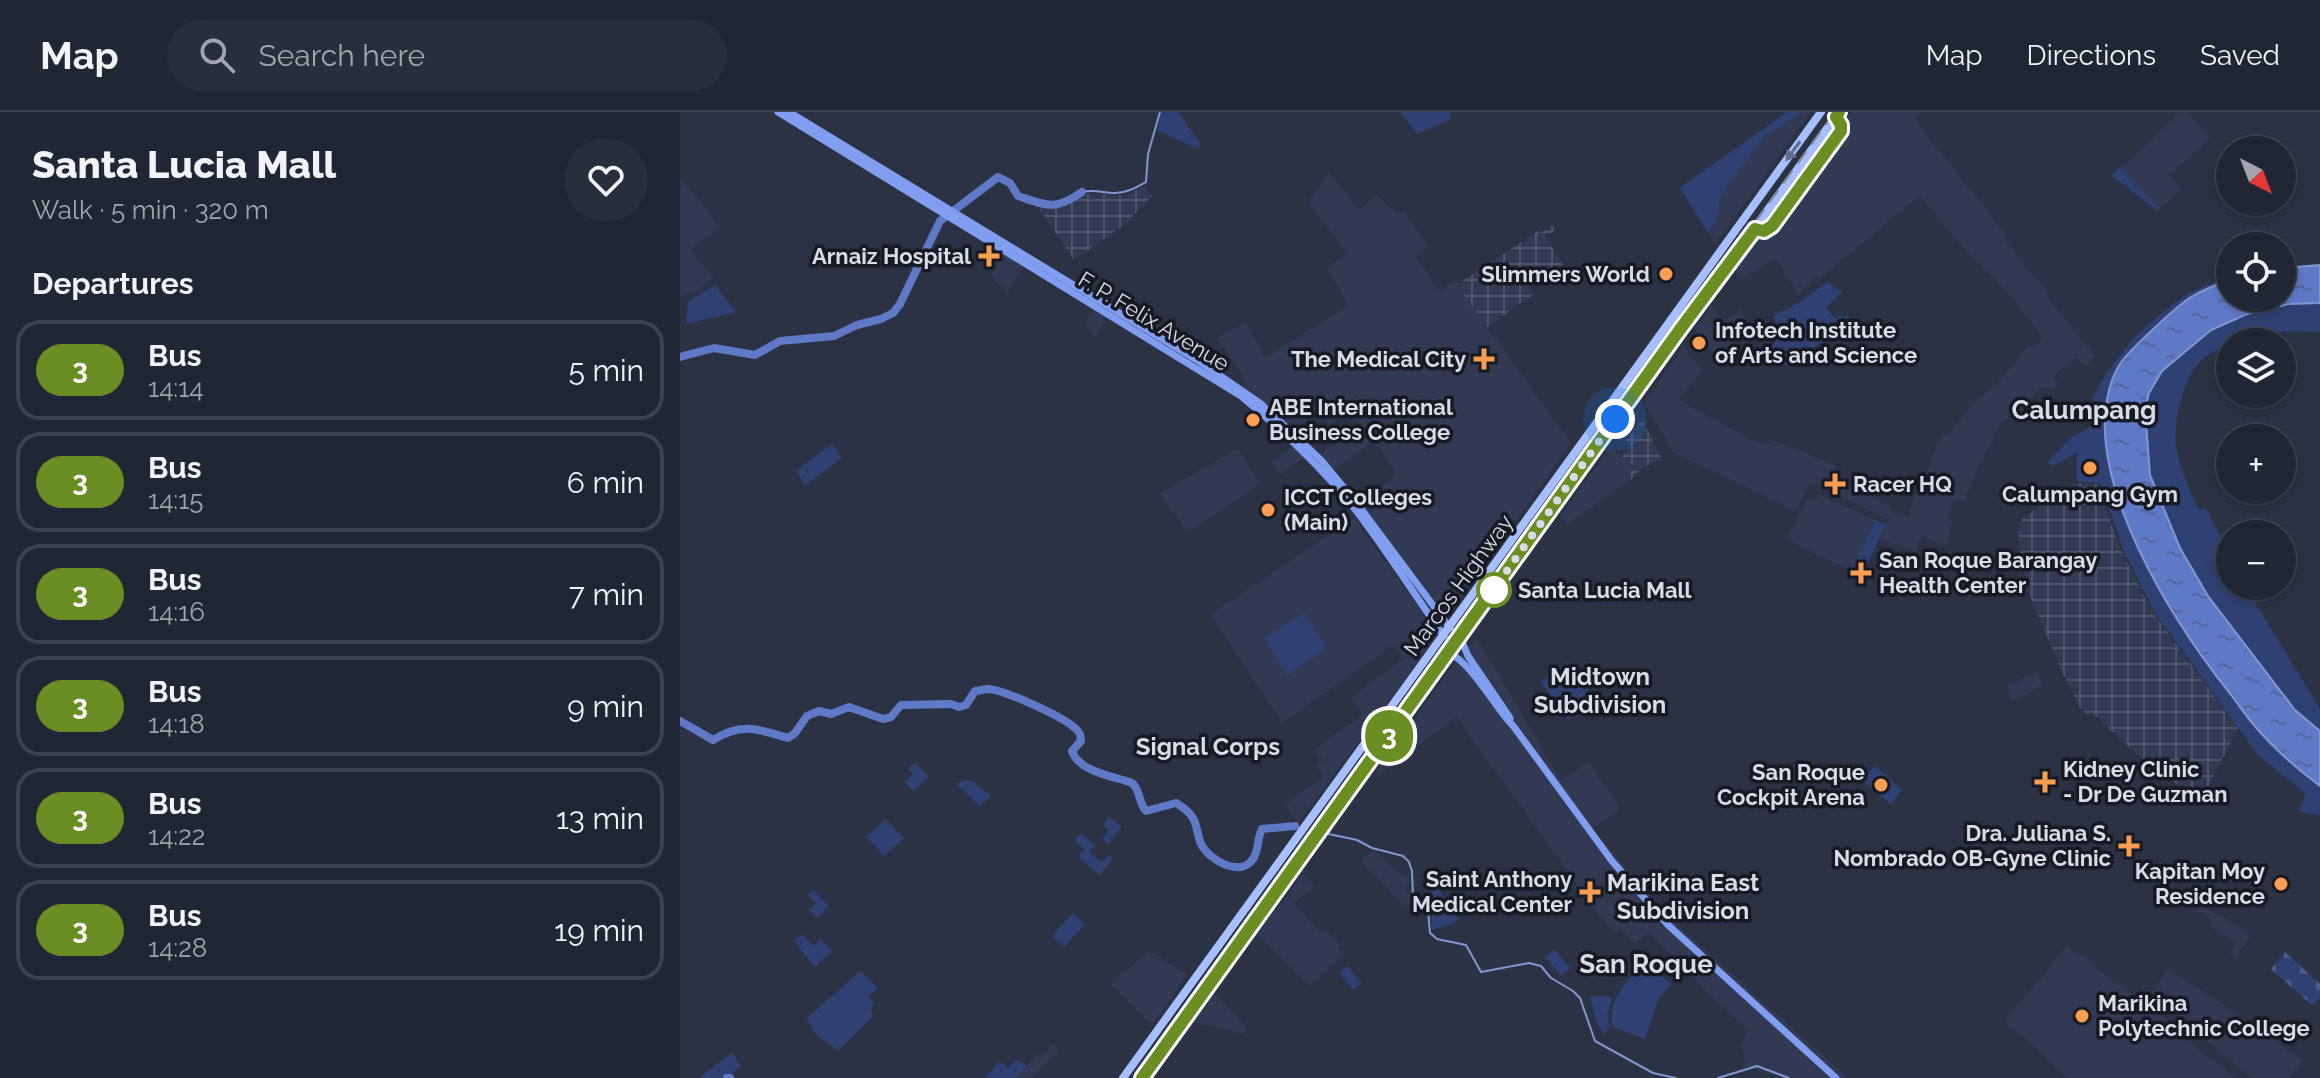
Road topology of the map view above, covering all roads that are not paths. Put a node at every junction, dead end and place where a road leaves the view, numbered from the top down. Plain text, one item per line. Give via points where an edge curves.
1 (778, 112) edge
2 (789, 112) edge
3 (1821, 112) edge
4 (1839, 112) edge
5 (1773, 179) junction
6 (1785, 187) junction
7 (947, 211) junction
8 (1673, 318) junction
9 (1684, 325) junction
10 (1447, 632) junction
11 (1460, 637) junction
12 (1448, 653) junction
13 (1514, 727) junction
14 (1354, 761) junction
15 (1361, 775) junction
16 (1311, 817) junction
17 (1321, 830) junction
18 (1167, 1018) junction
19 (1180, 1026) junction
20 (1123, 1078) edge
21 (1142, 1078) edge
22 (1836, 1078) edge

1 - 7 main road, F. P. Felix Avenue
2 - 7 main road, F. P. Felix Avenue
3 -> 5 main road, Marcos Highway
4 - 6 main road, Marcos Highway
5 - 6 main road
5 - 8 main road, Marcos Highway
6 - 9 main road, Marcos Highway
7 - 10 main road, F. P. Felix Avenue via 1241,396 1280,428 1335,480
8 - 9 main road
8 - 10 main road, Marcos Highway
9 - 11 main road, Marcos Highway
10 - 14 main road, Marcos Highway
11 - 12 main road, Marcos Highway
11 - 13 main road
12 - 13 main road via 1461,659
12 - 15 main road, Marcos Highway
13 - 22 main road via 1612,861 1668,925
14 - 15 main road via 1325,810 1331,811
14 - 16 main road, Marcos Highway
15 - 17 main road, Marcos Highway
16 - 17 main road via 1322,819
16 - 18 main road, Marcos Highway
17 - 19 main road, Marcos Highway
18 - 19 main road
18 - 20 main road, Marcos Highway
19 - 21 main road, Marcos Highway

